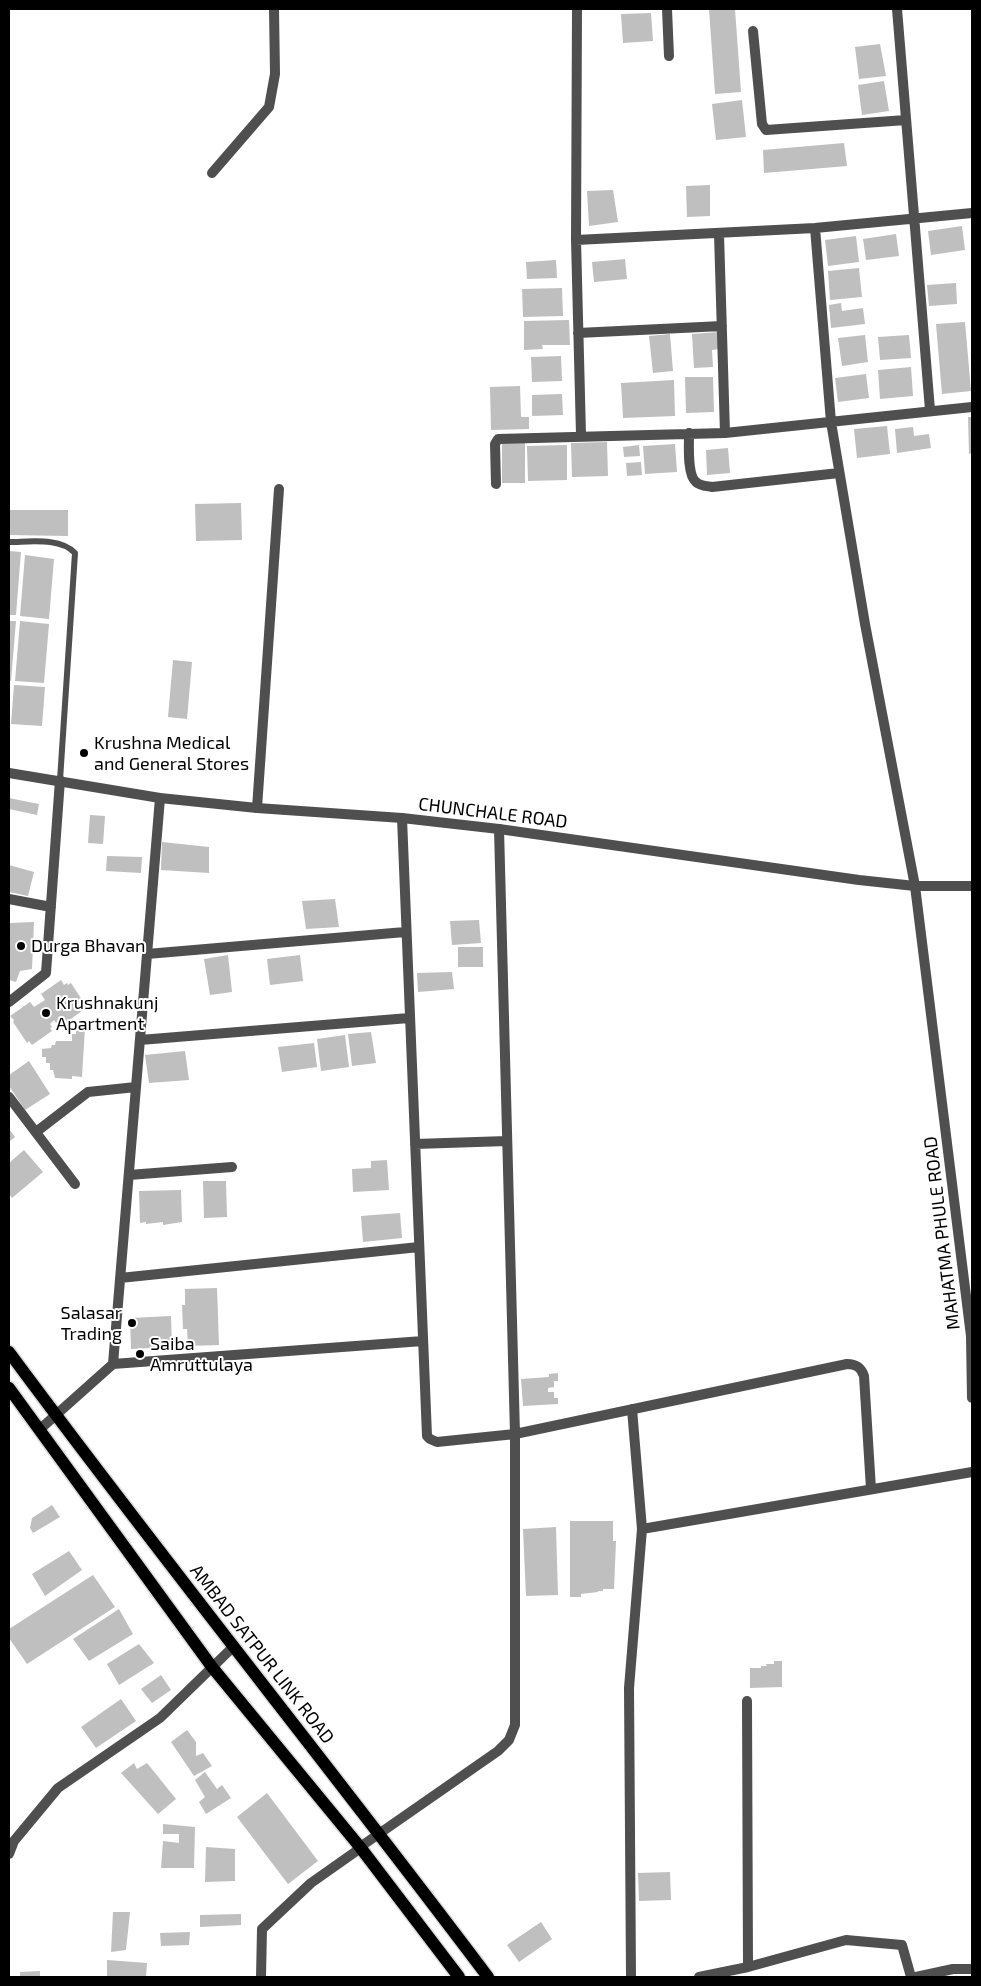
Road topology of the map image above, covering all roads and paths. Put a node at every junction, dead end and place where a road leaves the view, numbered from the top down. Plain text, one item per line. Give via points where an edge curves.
1 (274, 9) edge
2 (577, 9) edge
3 (667, 9) edge
4 (897, 9) edge
5 (753, 31) dead end
6 (669, 56) dead end
7 (906, 120) junction
8 (212, 173) dead end
9 (972, 213) edge
10 (914, 218) junction
11 (815, 228) junction
12 (719, 234) junction
13 (576, 240) junction
14 (722, 326) junction
15 (578, 333) junction
16 (972, 407) edge
17 (930, 410) junction
18 (830, 422) junction
19 (689, 433) junction
20 (725, 433) junction
21 (581, 435) junction
22 (839, 473) junction
23 (496, 484) dead end
24 (279, 489) dead end
25 (9, 542) edge
26 (9, 773) edge
27 (60, 780) junction
28 (160, 798) junction
29 (257, 808) junction
30 (402, 818) junction
31 (499, 829) junction
32 (915, 886) junction
33 (972, 886) edge
34 (9, 899) edge
35 (51, 907) junction
36 (406, 932) junction
37 (147, 954) junction
38 (9, 1002) edge
39 (409, 1018) junction
40 (140, 1040) junction
41 (136, 1088) junction
42 (9, 1096) edge
43 (36, 1132) junction
44 (507, 1141) junction
45 (415, 1144) junction
46 (232, 1167) dead end
47 (129, 1175) junction
48 (75, 1184) dead end
49 (419, 1247) junction
50 (120, 1278) junction
51 (971, 1336) edge
52 (423, 1341) junction
53 (9, 1352) edge
54 (113, 1364) junction
55 (9, 1388) edge
56 (972, 1398) edge
57 (632, 1409) junction
58 (56, 1416) junction
59 (39, 1430) junction
60 (515, 1434) junction
61 (972, 1472) edge
62 (872, 1489) junction
63 (642, 1529) junction
64 (233, 1647) junction
65 (212, 1668) junction
66 (747, 1701) dead end
67 (379, 1833) junction
68 (360, 1846) junction
69 (9, 1854) edge
70 (748, 1967) junction
71 (972, 1969) edge
72 (261, 1977) edge
73 (459, 1977) edge
74 (488, 1977) edge
75 (630, 1977) edge
76 (699, 1977) edge
77 (911, 1977) edge
78 (916, 1977) edge

1 - 8 street via 275,74 269,107
2 - 13 street
3 - 6 street
4 - 7 street
5 - 7 street via 762,124 766,130
7 - 10 street
9 - 10 street
10 - 11 street
10 - 17 street
11 - 12 street
11 - 18 street, MAHATMA PHULE ROAD
12 - 13 street
12 - 14 street
13 - 15 street
14 - 15 street
14 - 20 street
15 - 21 street
16 - 17 street
17 - 18 street
18 - 20 street
18 - 22 street, MAHATMA PHULE ROAD
19 - 20 street
19 - 21 street
19 - 22 street via 692,475 703,486
21 - 23 street via 498,439 494,444
22 - 32 street, MAHATMA PHULE ROAD
24 - 29 street
25 - 27 lane via 53,543 75,553
26 - 27 street, CHUNCHALE ROAD
27 - 28 street, CHUNCHALE ROAD
27 - 35 street
28 - 29 street, CHUNCHALE ROAD
28 - 37 street
29 - 30 street, CHUNCHALE ROAD
30 - 31 street, CHUNCHALE ROAD
30 - 36 street
31 - 32 street, CHUNCHALE ROAD
31 - 44 street
32 - 33 street, CHUNCHALE ROAD
32 - 51 street, MAHATMA PHULE ROAD
34 - 35 street
35 - 38 street via 46,973
36 - 37 street
36 - 39 street
37 - 40 street
39 - 40 street
39 - 45 street
40 - 41 street
41 - 43 street via 88,1092
41 - 47 street
42 - 43 street
43 - 48 street
44 - 45 street
44 - 60 street
45 - 49 street
46 - 47 street
47 - 50 street
49 - 50 street
49 - 52 street
50 - 54 street
51 - 56 street, MAHATMA PHULE ROAD
52 - 54 street
52 - 60 street via 427,1436 436,1442
53 - 58 main road, AMBAD SATPUR LINK ROAD
54 - 58 street
55 - 59 main road
57 - 60 street
57 - 62 street via 854,1364 864,1376
57 - 63 street
58 - 59 street
58 - 64 main road, AMBAD SATPUR LINK ROAD
59 - 65 main road
60 - 67 street via 515,1725 512,1734 498,1751
61 - 62 street
62 - 63 street
63 - 75 street via 628,1688
64 - 65 street
64 - 67 main road, AMBAD SATPUR LINK ROAD
65 - 68 main road
65 - 69 street via 160,1718 58,1788 14,1841
66 - 70 street
67 - 68 street
67 - 74 main road, AMBAD SATPUR LINK ROAD
68 - 72 street via 311,1883 262,1929
68 - 73 main road
70 - 76 street
70 - 77 street via 846,1940 902,1945
71 - 78 street via 953,1969

